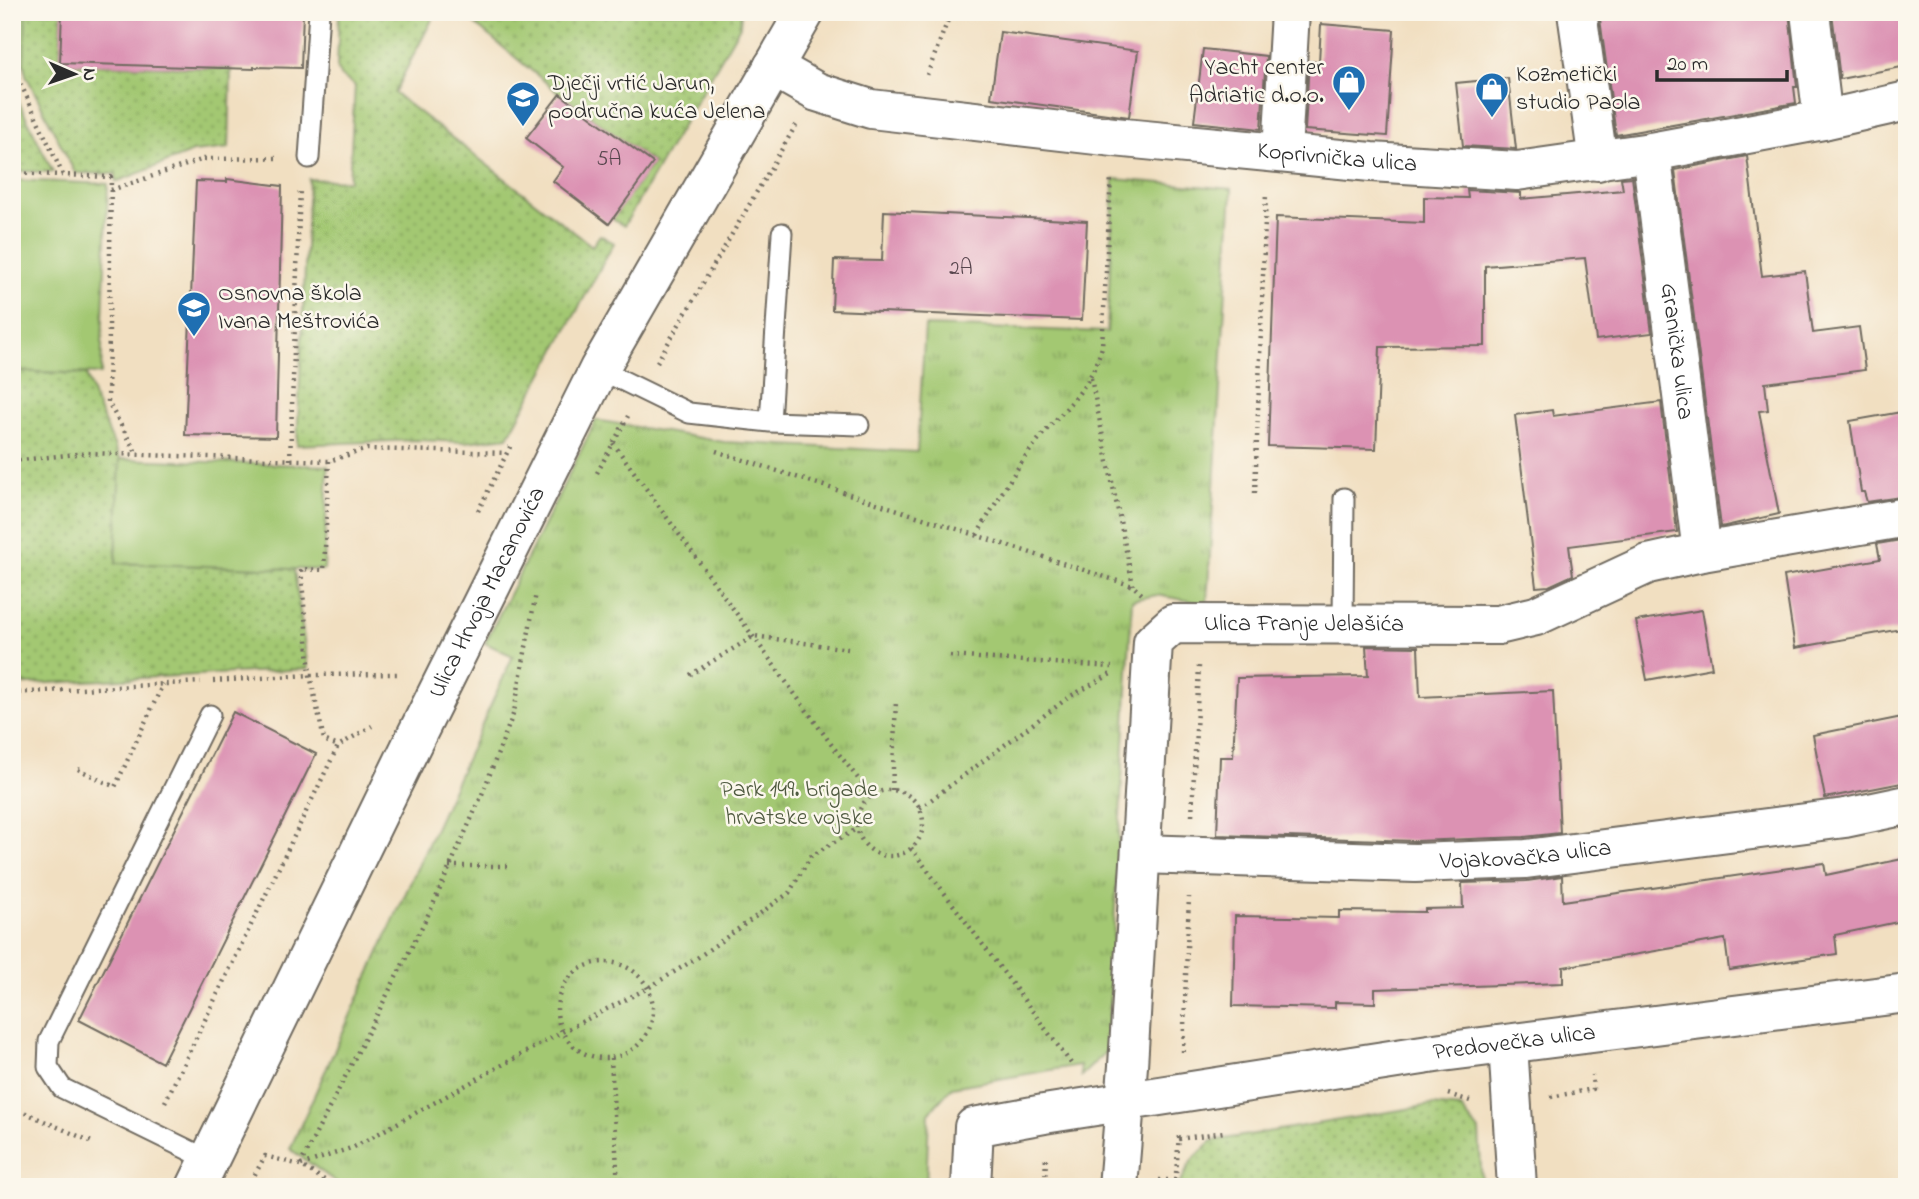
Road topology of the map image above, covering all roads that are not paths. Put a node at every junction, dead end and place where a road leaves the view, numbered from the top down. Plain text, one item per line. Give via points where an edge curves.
1 (319, 12) edge
2 (805, 12) edge
3 (1290, 12) edge
4 (1577, 12) edge
5 (1810, 12) edge
6 (774, 67) junction
7 (1907, 102) edge
8 (1823, 120) junction
9 (1275, 152) junction
10 (1651, 152) junction
11 (309, 158) road end
12 (1598, 161) junction
13 (782, 233) dead end
14 (598, 369) junction
15 (770, 422) junction
16 (859, 425) dead end
17 (1345, 498) dead end
18 (1907, 517) edge
19 (1702, 552) junction
20 (1343, 626) junction
21 (210, 715) dead end
22 (1907, 805) edge
23 (1141, 854) junction
24 (1907, 993) edge
25 (1508, 1044) junction
26 (1124, 1103) junction
27 (203, 1173) edge
28 (1119, 1183) edge
29 (972, 1184) edge
30 (1517, 1187) edge

1 - 11 lane
2 - 6 street, Ulica Hrvoja Macanovića
3 - 9 street
4 - 12 street
5 - 8 street
6 - 9 street, Koprivnička ulica via 817,92 871,108
6 - 14 street, Ulica Hrvoja Macanovića
7 - 8 street, Koprivnička ulica
8 - 10 street, Koprivnička ulica
9 - 12 street, Koprivnička ulica via 1517,171
10 - 12 street, Koprivnička ulica
10 - 19 street, Granička ulica
13 - 15 lane
14 - 15 lane via 689,413
14 - 27 street, Ulica Hrvoja Macanovića
15 - 16 lane
17 - 20 lane
18 - 19 street, Ulica Franje Jelašića
19 - 20 street, Ulica Franje Jelašića via 1648,564 1536,616 1498,625
20 - 23 street, Ulica Franje Jelašića via 1173,624 1153,642 1137,668
21 - 27 lane via 49,1041 48,1067 62,1088 151,1132
22 - 23 street, Vojakovačka ulica via 1845,818 1526,859 1415,863
23 - 26 street, Ulica Franje Jelašića
24 - 25 street, Predovečka ulica
25 - 26 street, Predovečka ulica
25 - 30 street
26 - 28 street, Ulica Franje Jelašića
26 - 29 street, Predovečka ulica via 974,1127

